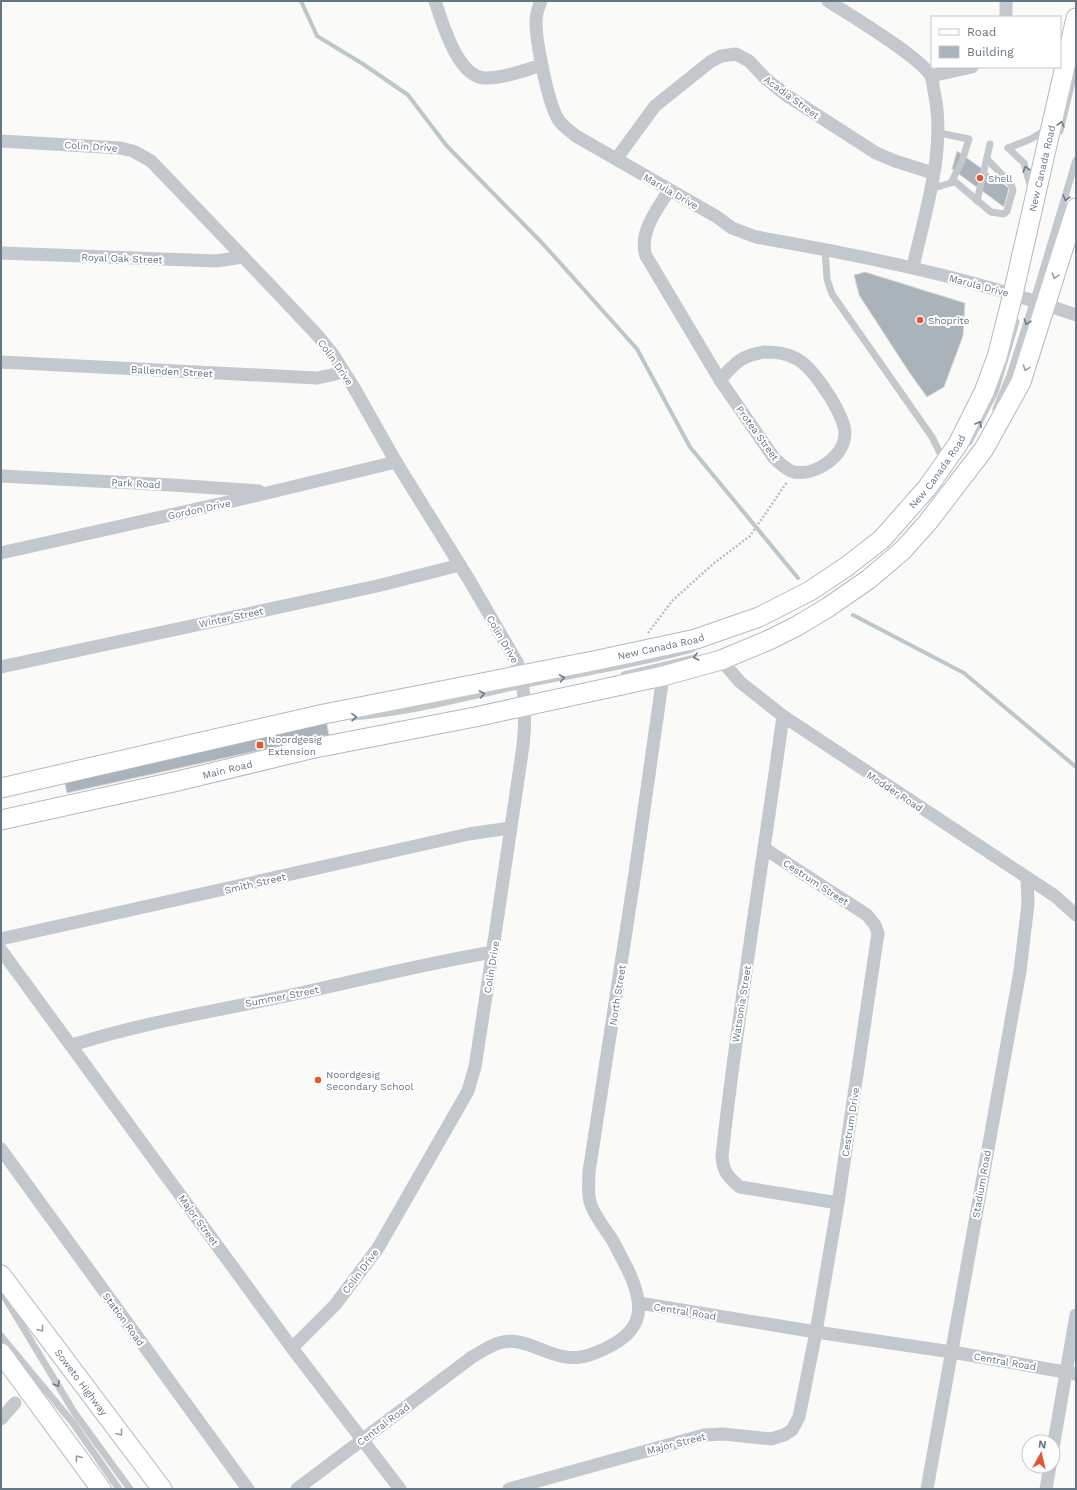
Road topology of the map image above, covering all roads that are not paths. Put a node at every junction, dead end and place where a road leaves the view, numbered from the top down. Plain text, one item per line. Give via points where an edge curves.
1 (435, 1) edge
2 (540, 1) edge
3 (828, 1) edge
4 (1006, 1) edge
5 (1006, 16) edge
6 (1076, 18) edge
7 (542, 65) junction
8 (1076, 65) edge
9 (967, 68) edge
10 (931, 76) junction
11 (938, 133) junction
12 (1054, 133) junction
13 (1, 141) edge
14 (990, 144) dead end
15 (617, 158) junction
16 (987, 159) junction
17 (1076, 160) edge
18 (933, 173) junction
19 (952, 180) junction
20 (669, 190) junction
21 (930, 190) junction
22 (1034, 197) junction
23 (977, 201) junction
24 (1076, 208) edge
25 (825, 250) junction
26 (1, 253) edge
27 (243, 257) junction
28 (913, 267) junction
29 (1026, 298) junction
30 (1076, 315) edge
31 (1017, 317) dead end
32 (1, 362) edge
33 (342, 370) junction
34 (720, 380) junction
35 (991, 418) dead end
36 (973, 449) dead end
37 (396, 462) junction
38 (949, 466) junction
39 (1, 476) edge
40 (270, 492) junction
41 (923, 505) dead end
42 (897, 534) dead end
43 (881, 550) dead end
44 (1, 553) edge
45 (460, 565) junction
46 (849, 570) junction
47 (829, 602) junction
48 (756, 627) dead end
49 (701, 646) dead end
50 (702, 656) dead end
51 (721, 660) junction
52 (1, 667) edge
53 (663, 676) junction
54 (615, 677) dead end
55 (523, 680) junction
56 (562, 690) dead end
57 (525, 703) junction
58 (486, 706) dead end
59 (447, 714) dead end
60 (783, 716) junction
61 (1, 788) edge
62 (1, 792) edge
63 (1, 813) edge
64 (1, 820) edge
65 (510, 828) junction
66 (765, 849) junction
67 (1027, 878) junction
68 (867, 915) joint
69 (1076, 915) edge
70 (1, 939) edge
71 (1, 950) edge
72 (493, 952) junction
73 (72, 1045) junction
74 (1, 1149) edge
75 (838, 1203) junction
76 (1, 1275) edge
77 (1, 1291) edge
78 (640, 1303) junction
79 (1076, 1315) edge
80 (816, 1332) junction
81 (1, 1336) edge
82 (292, 1348) junction
83 (952, 1352) junction
84 (1, 1353) edge
85 (1071, 1373) edge
86 (15, 1404) dead end
87 (1, 1419) edge
88 (1056, 1434) edge
89 (363, 1439) junction
90 (1049, 1474) edge
91 (101, 1489) edge
92 (119, 1489) edge
93 (130, 1489) edge
94 (162, 1489) edge
95 (248, 1489) edge
96 (297, 1489) edge
97 (400, 1489) edge
98 (509, 1489) edge
99 (928, 1489) edge
100 (1046, 1489) edge

1 - 7 street via 444,29 459,59 466,70 474,76 485,79 498,77
2 - 7 street, Marula Drive via 536,21
3 - 10 street via 907,54
4 - 5 street
6 - 12 main road, New Canada Road
7 - 15 street, Marula Drive via 559,120 576,136
12 -> 8 lane, New Canada Road
9 - 10 street
10 - 11 street via 938,114
11 - 18 street
11 - 19 lane via 969,139
12 - 22 main road, New Canada Road
22 -> 12 lane via 1026,166 1008,148
13 - 27 street, Colin Drive via 120,148 142,155 151,161
14 - 16 lane
15 - 18 street, Acadia Street via 655,106 710,62 721,56 736,54 749,61 786,95 876,153
15 - 20 street, Marula Drive
16 - 23 lane
16 - 23 lane via 1011,184 1013,190 1004,214 991,212
17 -> 29 lane, New Canada Road
18 - 21 street
19 - 21 lane via 946,185
19 - 23 lane
20 - 25 street, Marula Drive via 742,233
20 - 34 street, Protea Street via 648,227 643,249
21 - 28 street
22 - 29 main road, New Canada Road
24 -> 29 main road, New Canada Road
25 - 28 street, Marula Drive
25 - 38 lane via 826,279 832,294 932,437
26 - 27 street, Royal Oak Street via 216,261
27 - 33 street, Colin Drive via 319,337
28 - 29 street, Marula Drive
29 - 30 street, Marula Drive
29 -> 35 lane, New Canada Road via 1010,375
29 - 38 main road, New Canada Road
29 -> 47 main road, New Canada Road via 1036,339 1021,382 984,448 917,535 886,566 870,579
38 -> 31 lane, New Canada Road via 974,433 995,392
32 - 33 street, Ballenden Street via 317,378
33 - 37 street, Colin Drive
34 - 34 street, Protea Street via 774,458 794,472 809,472 823,466 843,444 845,434 841,417 806,365 796,358 776,352 757,353 736,361
36 - 47 lane, New Canada Road via 919,523 894,549
37 - 40 street, Gordon Drive
37 - 45 street, Colin Drive
38 - 41 lane, New Canada Road
38 - 46 main road, New Canada Road via 896,525
39 - 40 street, Park Road
40 - 44 street, Gordon Drive
42 - 43 lane
45 - 52 street, Winter Street via 377,586
45 - 55 street, Colin Drive via 518,664
46 - 48 lane, New Canada Road via 804,602
46 - 55 main road, New Canada Road via 759,617 696,639
47 - 51 main road, New Canada Road via 769,640
55 -> 49 lane, New Canada Road via 610,669
50 -> 54 lane, New Canada Road
51 - 53 main road, New Canada Road
51 - 60 street, Modder Road via 740,682
53 - 57 main road, New Canada Road
53 - 78 street, North Street via 588,1191 591,1205 630,1274
55 - 57 street, Colin Drive
55 - 61 main road via 324,714
62 -> 55 lane via 325,720 394,713
56 - 57 lane
57 - 58 lane
57 - 64 main road, Main Road
57 - 65 street, Colin Drive via 526,726
59 - 63 lane, Main Road via 307,742 175,775
60 - 66 street, Watsonia Street
60 - 67 street, Modder Road
65 - 70 street, Smith Street via 469,834
65 - 72 street, Colin Drive
66 - 68 street, Cestrum Street
66 - 75 street, Watsonia Street via 730,1076 722,1167 727,1177 740,1187
67 - 69 street, Modder Road via 1055,896
67 - 83 street, Stadium Road via 1028,904 1020,970
68 - 75 street, Cestrum Drive via 875,925 878,939
71 - 73 street, Major Street
72 - 73 street, Summer Street via 174,1018
72 - 82 street, Colin Drive via 475,1067 468,1091 378,1248 335,1305
73 - 82 street, Major Street
74 - 95 street, Station Road
75 - 80 street, Cestrum Drive
76 -> 94 main road, Soweto Highway
77 -> 93 lane, Soweto Highway via 74,1412
78 - 80 street, Central Road
78 - 89 street, Central Road via 635,1325 625,1336 612,1346 589,1356 569,1358 553,1355 521,1342 510,1341 486,1348
79 - 85 street
80 - 83 street, Central Road
80 - 98 street, Major Street via 799,1417 792,1430 784,1435 771,1439 723,1434 704,1435
81 - 92 lane via 73,1423
82 - 89 street, Major Street
83 - 85 street, Central Road
83 - 99 street, Stadium Road
91 -> 84 main road
85 - 88 street
86 - 87 street
89 - 96 street, Central Road
89 - 97 street, Major Street
90 - 100 street

